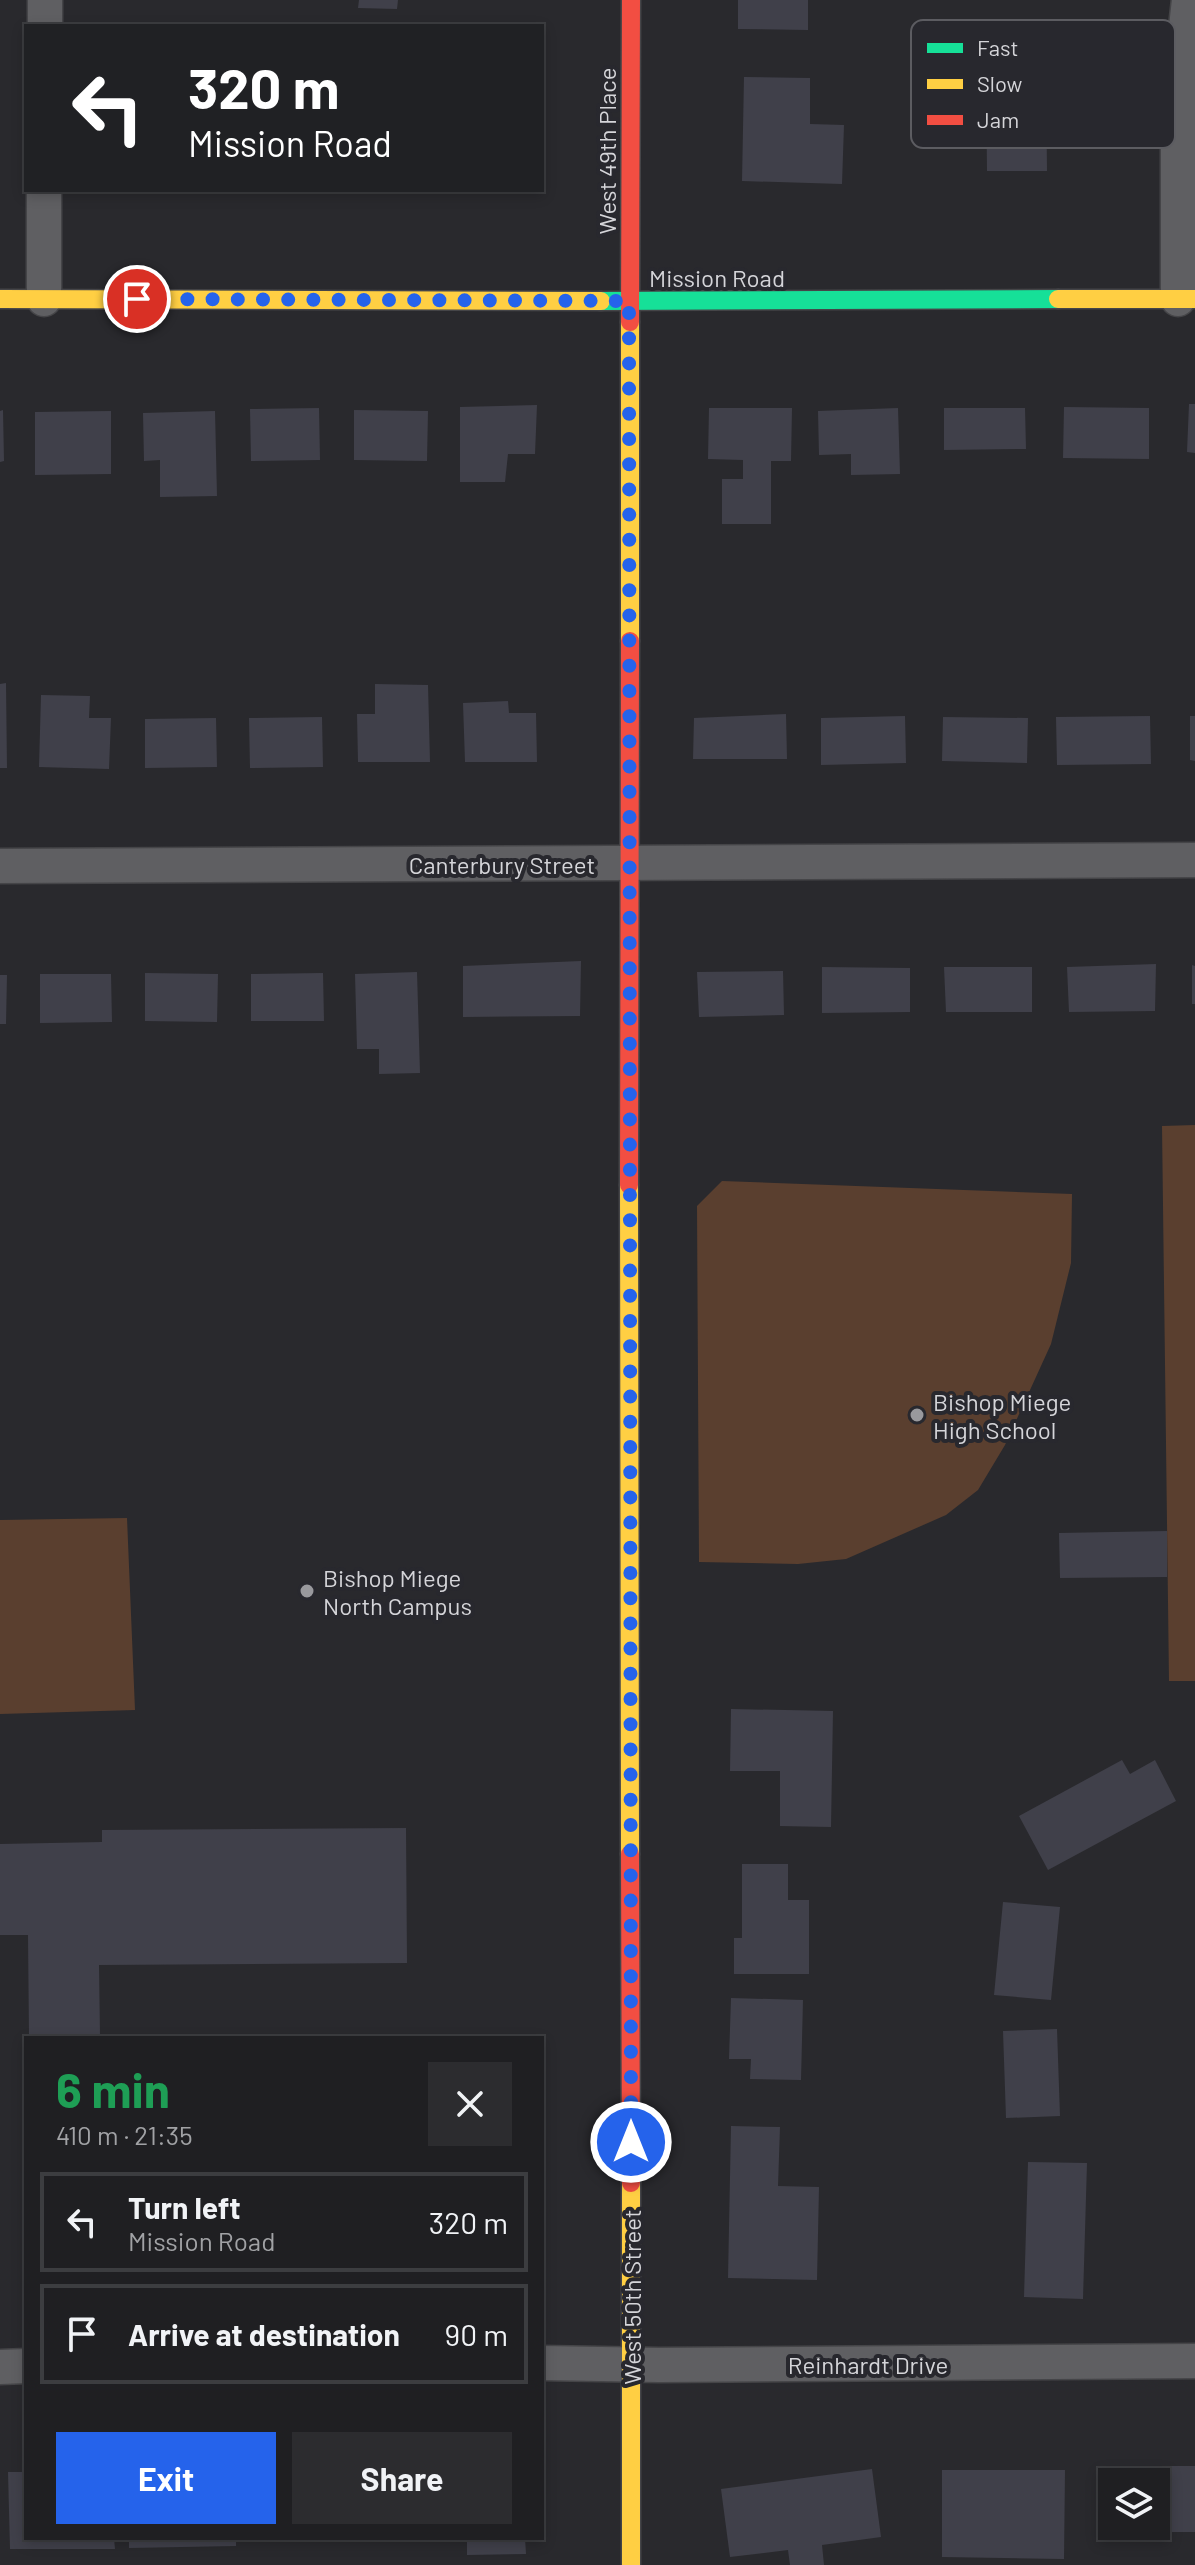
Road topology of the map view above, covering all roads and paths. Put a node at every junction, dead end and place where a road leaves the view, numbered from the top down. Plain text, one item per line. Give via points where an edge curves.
1 (45, 0) edge
2 (631, 0) edge
3 (1189, 0) edge
4 (45, 24) edge
5 (44, 192) edge
6 (0, 299) edge
7 (44, 299) junction
8 (1187, 299) edge
9 (629, 301) junction
10 (1195, 860) edge
11 (629, 863) junction
12 (0, 866) edge
13 (1195, 2361) edge
14 (544, 2363) edge
15 (631, 2365) junction
16 (24, 2366) edge
17 (0, 2367) edge
18 (631, 2565) edge

1 - 4 street
2 - 9 street, West 49th Place
3 - 8 street via 1178,99
5 - 7 street
6 - 7 street, Mission Road
7 - 9 street, Mission Road
8 - 9 street, Mission Road
9 - 11 street, West 50th Street
10 - 11 street, Canterbury Street
11 - 12 street, Canterbury Street
11 - 15 street, West 50th Street
13 - 15 street, Reinhardt Drive
14 - 15 street, Reinhardt Drive
15 - 18 street, West 50th Street
16 - 17 street

